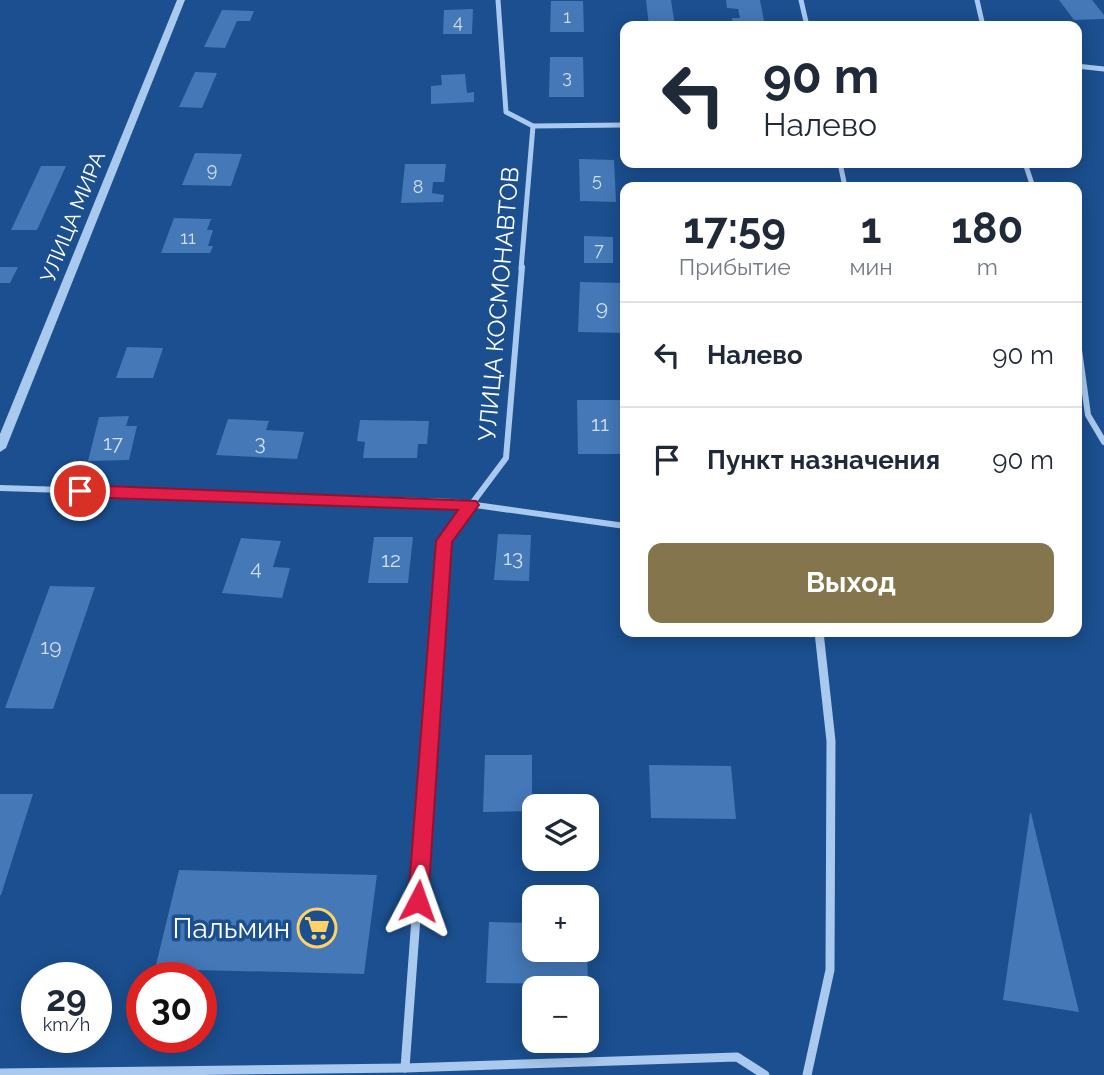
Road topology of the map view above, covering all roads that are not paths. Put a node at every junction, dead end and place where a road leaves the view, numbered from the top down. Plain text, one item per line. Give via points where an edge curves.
1 (181, 0) edge
2 (498, 0) edge
3 (801, 0) edge
4 (977, 0) edge
5 (806, 21) edge
6 (982, 21) edge
7 (1082, 67) edge
8 (1104, 69) edge
9 (620, 125) edge
10 (533, 126) junction
11 (1082, 372) edge
12 (1104, 442) edge
13 (0, 448) edge
14 (0, 488) edge
15 (471, 505) junction
16 (620, 525) edge
17 (820, 637) edge
18 (405, 1068) junction
19 (0, 1073) edge
20 (765, 1075) edge
21 (807, 1075) edge

1 - 13 street, УЛИЦА МИРА
2 - 10 street via 506,112
3 - 5 street
4 - 6 street
7 - 8 street
9 - 10 street
10 - 15 street, УЛИЦА КОСМОНАВТОВ via 506,457
11 - 12 street via 1088,415
14 - 15 street
15 - 16 street
15 - 18 street, УЛИЦА КОСМОНАВТОВ via 444,541
17 - 21 street via 831,741 830,970
18 - 19 street
18 - 20 street via 737,1057

